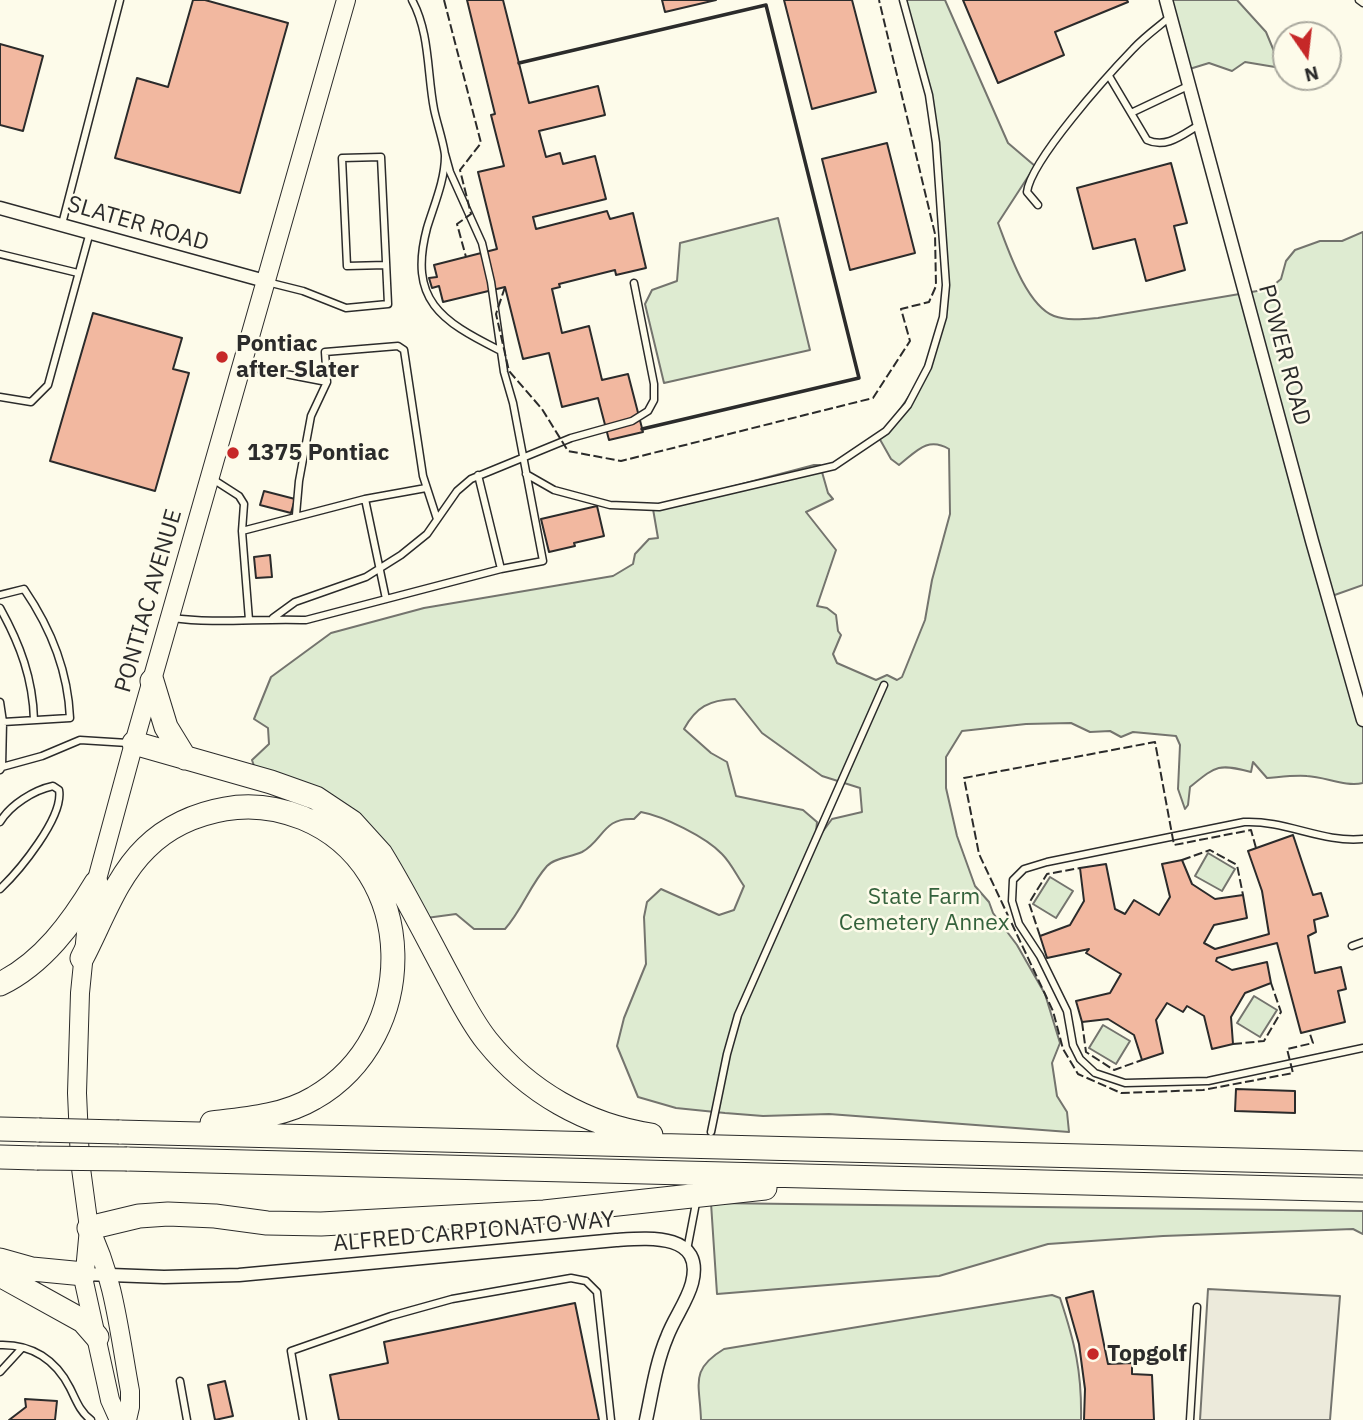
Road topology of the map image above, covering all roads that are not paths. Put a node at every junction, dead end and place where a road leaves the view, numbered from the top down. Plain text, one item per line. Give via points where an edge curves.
1 (120, 0) edge
2 (346, 0) edge
3 (412, 0) edge
4 (903, 0) edge
5 (1166, 0) edge
6 (1170, 17) junction
7 (1109, 76) junction
8 (1188, 86) junction
9 (1131, 113) junction
10 (1199, 125) junction
11 (445, 154) junction
12 (1038, 205) dead end
13 (0, 208) edge
14 (62, 224) junction
15 (90, 232) junction
16 (0, 254) edge
17 (386, 265) junction
18 (78, 273) junction
19 (265, 281) junction
20 (634, 283) dead end
21 (499, 349) junction
22 (240, 366) junction
23 (327, 382) junction
24 (0, 397) edge
25 (522, 458) junction
26 (526, 474) junction
27 (478, 475) junction
28 (209, 477) junction
29 (426, 488) junction
30 (365, 499) junction
31 (296, 515) junction
32 (437, 519) junction
33 (242, 531) junction
34 (381, 568) junction
35 (500, 569) junction
36 (0, 594) edge
37 (386, 599) junction
38 (0, 608) edge
39 (170, 618) junction
40 (273, 618) junction
41 (249, 620) junction
42 (152, 681) junction
43 (884, 685) dead end
44 (0, 702) edge
45 (34, 720) junction
46 (1363, 720) edge
47 (3, 722) junction
48 (134, 743) junction
49 (185, 758) junction
50 (1, 768) edge
51 (1, 817) edge
52 (1363, 839) edge
53 (96, 883) junction
54 (0, 889) edge
55 (1363, 942) edge
56 (1352, 946) dead end
57 (82, 958) junction
58 (0, 984) edge
59 (1363, 1048) edge
60 (0, 1129) edge
61 (119, 1132) junction
62 (715, 1140) junction
63 (0, 1157) edge
64 (1363, 1163) edge
65 (923, 1179) junction
66 (1363, 1190) edge
67 (696, 1203) dead end
68 (89, 1227) junction
69 (686, 1251) junction
70 (0, 1260) edge
71 (84, 1274) junction
72 (0, 1275) edge
73 (107, 1275) junction
74 (1197, 1307) dead end
75 (97, 1337) junction
76 (0, 1345) edge
77 (22, 1348) junction
78 (0, 1372) edge
79 (180, 1381) dead end
80 (91, 1420) edge
81 (119, 1420) edge
82 (127, 1420) edge
83 (187, 1420) edge
84 (303, 1420) edge
85 (611, 1420) edge
86 (646, 1420) edge
87 (1191, 1420) edge

1 - 14 lane
2 - 19 main road, PONTIAC AVENUE
3 - 11 lane via 425,33 433,107
4 - 26 lane via 929,95 946,285 943,317 928,367 908,405 886,431 835,466 659,507 610,505 554,490
5 - 6 street, POWER ROAD
6 - 7 lane
6 - 8 street, POWER ROAD
7 - 9 lane
7 - 12 lane via 1059,134 1028,182 1027,192
8 - 9 lane
8 - 10 street, POWER ROAD
9 - 10 lane via 1147,140 1157,145
10 - 46 street, POWER ROAD
11 - 21 lane via 482,243
11 - 21 lane via 428,228 422,282 448,321
13 - 14 street, SLATER ROAD
14 - 15 street, SLATER ROAD
15 - 18 lane
15 - 19 street, SLATER ROAD
16 - 18 lane
17 - 17 lane via 381,157 342,158 347,266
17 - 19 lane via 388,304 346,308
18 - 24 lane via 48,384 30,402
19 - 22 main road, PONTIAC AVENUE
20 - 25 lane via 654,384 648,411 632,421
21 - 25 lane
22 - 23 lane
22 - 28 main road, PONTIAC AVENUE
23 - 29 lane via 325,352 398,346 404,350
23 - 31 lane via 311,416
25 - 26 lane
25 - 27 lane
26 - 35 lane via 543,561
27 - 32 lane via 457,491
27 - 35 lane
28 - 33 lane via 239,496
28 - 39 main road, PONTIAC AVENUE
29 - 30 lane
29 - 32 lane
30 - 31 lane
30 - 34 lane
31 - 33 lane
32 - 34 lane via 427,534
33 - 41 lane
34 - 37 lane
34 - 40 lane via 295,602
35 - 37 lane
36 - 45 lane via 23,589 63,667 70,718
37 - 40 lane via 306,620
38 - 45 lane via 24,660
39 - 41 lane
39 - 42 main road, PONTIAC AVENUE
40 - 41 lane
42 - 48 main road, PONTIAC AVENUE
42 - 49 highway via 166,727
43 - 62 lane via 738,1015 727,1054
44 - 47 lane
45 - 47 lane
47 - 50 lane
48 - 49 highway
48 - 50 lane via 80,740
48 - 53 main road, PONTIAC AVENUE
49 - 62 highway via 302,793 352,822 394,875 478,1027 539,1090 589,1119 617,1128
51 - 54 lane via 40,788 59,790 60,799 34,849
52 - 59 lane via 1333,839 1260,821 1233,824 1024,869 1013,880 1012,901 1067,1011 1073,1045 1095,1073 1125,1083 1208,1081
53 - 57 main road, PONTIAC AVENUE
53 - 58 highway via 57,939
55 - 56 lane
57 - 61 highway via 125,876 145,849 184,822 247,806 294,814 338,839 361,861 377,886 391,930 393,980 382,1020 349,1070 326,1091 268,1115
57 - 68 main road, PONTIAC AVENUE via 78,1113
60 - 61 highway, bridge
61 - 62 highway
62 - 64 highway
63 - 65 highway, bridge
65 - 66 highway
65 - 68 highway via 739,1190 531,1213 321,1224 158,1214
67 - 69 lane
68 - 71 main road, PONTIAC AVENUE
68 - 73 main road, PONTIAC AVENUE
69 - 73 street, ALFRED CARPIONATO WAY via 675,1242 632,1239 239,1275
69 - 86 street via 693,1268 692,1282 662,1351
70 - 71 highway via 32,1269
71 - 73 street, ALFRED CARPIONATO WAY
71 - 75 main road, PONTIAC AVENUE
72 - 75 highway via 83,1321
73 - 82 main road, PONTIAC AVENUE via 130,1391
74 - 87 lane
75 - 81 main road, PONTIAC AVENUE via 110,1400
76 - 77 lane
77 - 78 lane
77 - 80 lane via 52,1362
79 - 83 lane
84 - 85 lane via 291,1352 452,1299 571,1278 586,1281 597,1292

